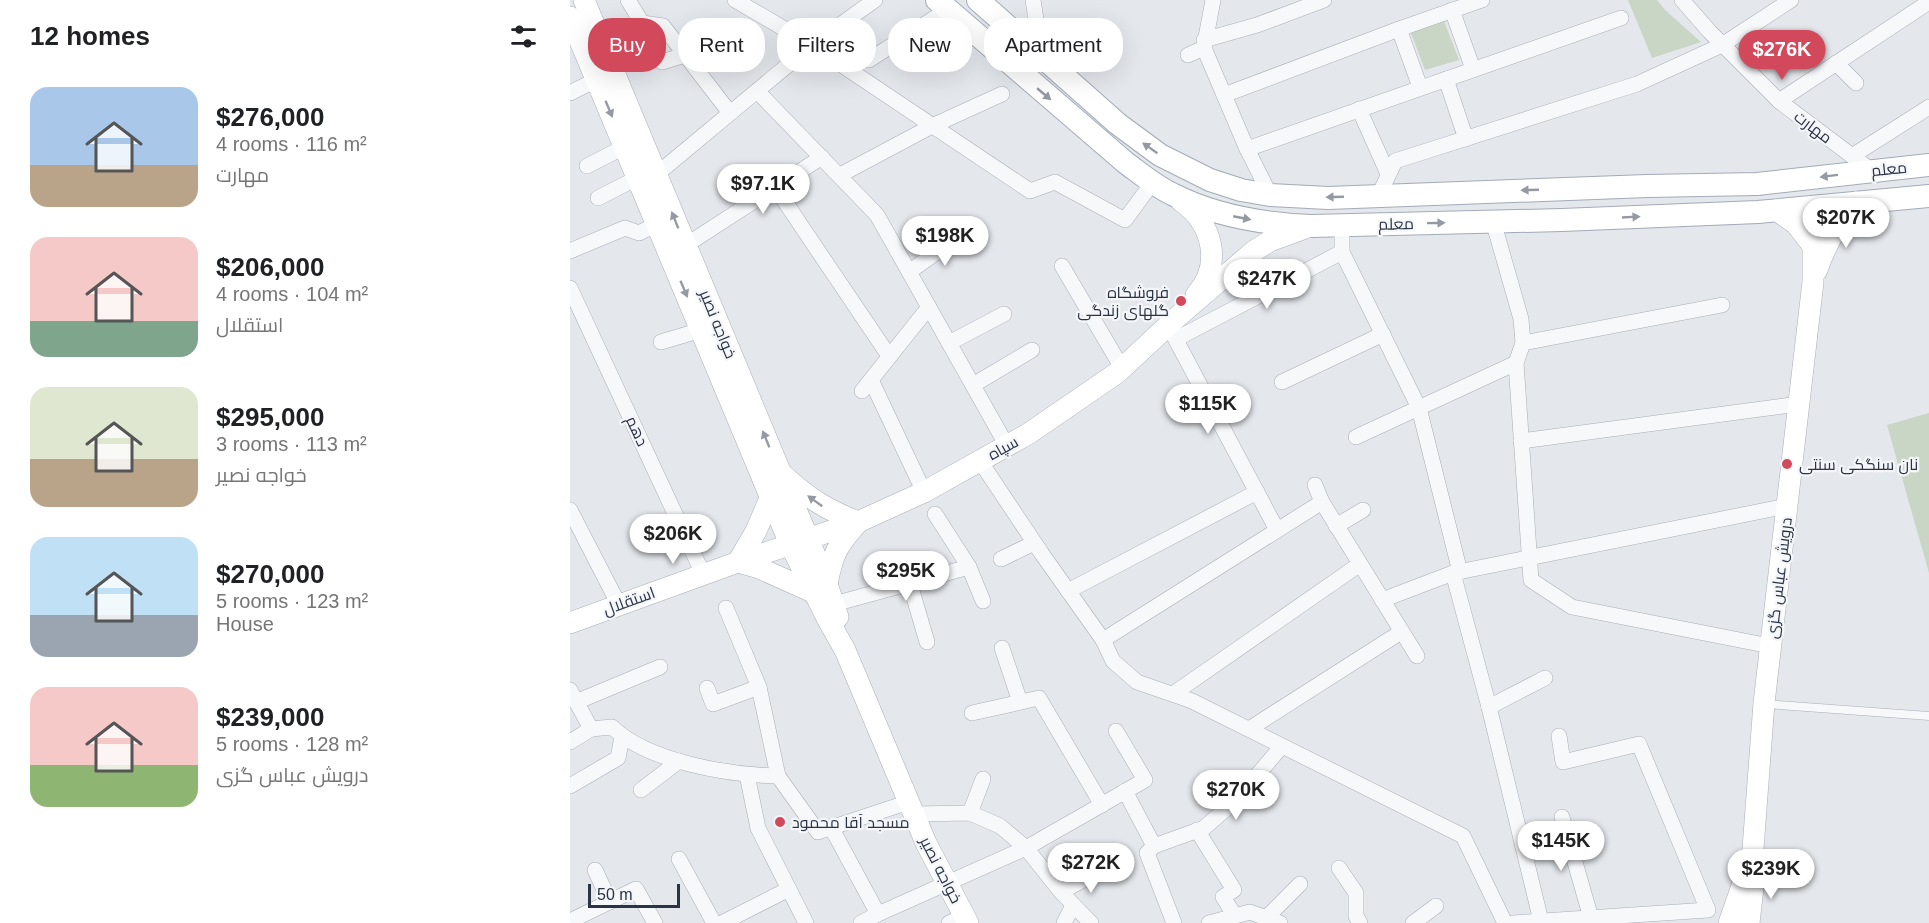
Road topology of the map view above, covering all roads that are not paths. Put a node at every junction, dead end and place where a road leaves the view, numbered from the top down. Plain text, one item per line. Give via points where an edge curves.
1 (584, 0) edge
2 (628, 0) edge
3 (735, 0) edge
4 (875, 0) edge
5 (978, 0) edge
6 (1033, 0) edge
7 (1213, 0) edge
8 (1324, 0) edge
9 (1482, 0) edge
10 (1682, 0) edge
11 (1791, 0) edge
12 (1929, 2) edge
13 (946, 9) edge
14 (1452, 10) junction
15 (570, 17) edge
16 (592, 18) edge
17 (635, 18) edge
18 (850, 18) edge
19 (984, 18) edge
20 (998, 18) edge
21 (1036, 18) edge
22 (1621, 18) dead end
23 (777, 25) edge
24 (1399, 29) junction
25 (666, 31) edge
26 (1204, 44) junction
27 (1722, 45) junction
28 (678, 46) edge
29 (876, 55) edge
30 (1188, 55) dead end
31 (1836, 63) junction
32 (1473, 69) junction
33 (612, 72) edge
34 (698, 72) edge
35 (780, 72) edge
36 (852, 72) edge
37 (1058, 72) edge
38 (1446, 79) junction
39 (596, 80) junction
40 (1856, 83) dead end
41 (1420, 87) junction
42 (757, 91) junction
43 (570, 93) edge
44 (1002, 94) dead end
45 (1224, 95) junction
46 (1779, 101) junction
47 (1929, 106) edge
48 (1359, 109) junction
49 (730, 113) junction
50 (932, 126) junction
51 (1466, 139) junction
52 (624, 147) junction
53 (1247, 149) junction
54 (1852, 156) junction
55 (822, 157) junction
56 (1929, 165) edge
57 (587, 166) dead end
58 (1872, 171) junction
59 (1388, 174) junction
60 (840, 175) junction
61 (647, 176) junction
62 (1152, 183) junction
63 (1647, 186) junction
64 (775, 187) junction
65 (1174, 195) junction
66 (1270, 195) junction
67 (1378, 195) junction
68 (1929, 195) edge
69 (598, 198) dead end
70 (1856, 202) junction
71 (1776, 210) junction
72 (1562, 220) junction
73 (1493, 222) junction
74 (657, 224) junction
75 (1342, 225) junction
76 (1311, 226) junction
77 (962, 234) dead end
78 (686, 245) junction
79 (570, 251) edge
80 (1342, 252) junction
81 (1062, 266) dead end
82 (909, 273) junction
83 (1813, 282) junction
84 (570, 288) edge
85 (1722, 305) dead end
86 (929, 308) junction
87 (1004, 314) dead end
88 (1173, 327) junction
89 (701, 330) junction
90 (1383, 334) junction
91 (661, 342) dead end
92 (949, 343) junction
93 (1523, 343) junction
94 (1032, 350) dead end
95 (721, 354) junction
96 (889, 356) junction
97 (1516, 363) junction
98 (1122, 369) junction
99 (1282, 382) dead end
100 (973, 385) junction
101 (1799, 404) junction
102 (1419, 408) junction
103 (1356, 438) dead end
104 (1521, 441) junction
105 (1007, 446) junction
106 (980, 461) junction
107 (779, 471) junction
108 (1315, 485) dead end
109 (924, 492) junction
110 (1257, 492) junction
111 (771, 496) junction
112 (1322, 502) junction
113 (1787, 506) junction
114 (570, 510) edge
115 (1363, 510) dead end
116 (935, 514) dead end
117 (858, 522) junction
118 (1336, 526) junction
119 (1277, 530) junction
120 (799, 541) junction
121 (1034, 543) junction
122 (1001, 559) dead end
123 (1529, 560) junction
124 (738, 562) junction
125 (1360, 564) junction
126 (969, 567) junction
127 (1456, 573) junction
128 (703, 574) junction
129 (910, 584) junction
130 (1068, 591) junction
131 (825, 594) junction
132 (1382, 600) junction
133 (983, 601) dead end
134 (619, 605) junction
135 (726, 608) dead end
136 (570, 623) edge
137 (1401, 632) junction
138 (1103, 640) junction
139 (927, 642) dead end
140 (1770, 646) junction
141 (1002, 648) dead end
142 (1417, 656) dead end
143 (660, 667) dead end
144 (1545, 678) dead end
145 (759, 687) junction
146 (707, 688) dead end
147 (1173, 694) junction
148 (573, 696) edge
149 (1020, 702) junction
150 (1764, 704) junction
151 (1489, 707) junction
152 (972, 713) dead end
153 (1929, 716) edge
154 (591, 729) junction
155 (1249, 729) junction
156 (1116, 731) dead end
157 (1559, 736) dead end
158 (622, 737) junction
159 (570, 742) edge
160 (1282, 746) junction
161 (679, 761) junction
162 (747, 776) junction
163 (778, 776) junction
164 (983, 779) dead end
165 (570, 786) edge
166 (641, 790) dead end
167 (1125, 791) junction
168 (1102, 804) junction
169 (912, 808) junction
170 (970, 813) junction
171 (1562, 817) dead end
172 (831, 827) junction
173 (1197, 830) junction
174 (1154, 846) junction
175 (1026, 848) junction
176 (679, 859) dead end
177 (1105, 868) dead end
178 (1339, 868) dead end
179 (595, 870) dead end
180 (1751, 875) junction
181 (948, 884) junction
182 (1300, 884) dead end
183 (789, 889) junction
184 (1061, 892) junction
185 (610, 902) junction
186 (1073, 905) junction
187 (1436, 906) dead end
188 (878, 914) junction
189 (1235, 916) junction
190 (1591, 918) junction
191 (961, 920) edge
192 (1274, 920) edge
193 (570, 921) edge
194 (1541, 921) junction
195 (656, 923) edge
196 (714, 923) edge
197 (722, 923) edge
198 (806, 923) edge
199 (861, 923) edge
200 (1064, 923) edge
201 (1091, 923) edge
202 (1174, 923) edge
203 (1209, 923) edge
204 (1360, 923) edge
205 (1413, 923) edge
206 (1505, 923) edge
207 (1514, 923) edge
208 (1729, 923) edge
209 (1749, 923) edge

1 - 16 street, خواجه نصیر
2 - 17 street
3 - 23 street
4 - 18 street
5 - 20 main road, معلم
6 - 21 street
7 - 26 street
8 - 26 street
9 - 14 street
10 - 27 street, مهارت
11 - 27 street
12 - 31 street
13 - 19 main road via 968,10
13 - 29 street
13 -> 62 main road, معلم
14 - 24 street
14 - 32 street
15 - 39 street, خواجه نصیر
22 - 32 street
24 - 41 street
24 - 45 street
25 - 28 street
26 - 30 street
26 - 45 street
27 - 46 street, مهارت
27 - 51 street via 1637,84
31 - 40 street
31 - 46 street
32 - 38 street
33 - 61 street, خواجه نصیر
34 - 49 street
35 - 42 street
36 - 50 street
66 -> 37 main road, معلم via 1210,180 1160,155
38 - 41 street
38 - 51 street
39 - 43 street
39 -> 52 street, خواجه نصیر
41 - 48 street
42 - 49 street
42 - 55 street
44 - 50 street
45 - 53 street
46 - 54 street, مهارت
47 - 54 street
48 - 53 street
48 - 59 street
49 - 61 street
50 - 60 street
50 - 62 street via 1030,191 1056,182 1125,220
51 - 59 street via 1395,161
52 - 57 street
52 - 61 street, خواجه نصیر
53 - 66 street
54 - 58 street, مهارت
55 - 60 street
55 - 64 street
56 - 58 main road, معلم
58 -> 63 main road, معلم via 1757,184
59 - 67 street
60 - 82 street via 877,215
61 - 69 street
61 - 74 street, خواجه نصیر
78 -> 61 street, خواجه نصیر
62 - 65 main road, معلم
63 -> 67 main road, معلم
63 - 72 main road via 1632,195 1573,199
64 - 78 street
64 - 96 street
65 -> 76 main road, معلم via 1231,216
65 - 88 street via 1202,219 1212,253 1204,286
67 -> 66 main road, معلم
68 - 70 main road, معلم
70 - 71 main road, معلم
70 - 83 street via 1824,248
72 -> 71 main road, معلم
71 - 83 street via 1796,224 1813,246
72 - 73 main road, معلم
75 -> 73 main road, معلم
73 - 93 street via 1521,320
74 - 79 street via 639,233 625,228
74 -> 89 street, خواجه نصیر
75 - 76 main road, معلم
75 - 80 street
76 - 88 street via 1254,251
77 - 82 street
78 - 95 street, خواجه نصیر
80 - 88 street
80 - 90 street
81 - 98 street
82 - 86 street
83 - 101 street, درویش عباس گزی
84 - 128 street, دهم
85 - 93 street
86 - 92 street
86 - 96 street
87 - 92 street
88 - 98 street, سپاه
88 - 110 street
89 - 91 street
89 - 95 street, خواجه نصیر
90 - 99 street
90 - 102 street
92 - 100 street
93 - 97 street
94 - 100 street
107 -> 95 street, خواجه نصیر
95 - 111 street, خواجه نصیر
96 - 109 street via 866,386
97 - 102 street
97 - 104 street
98 - 105 street, سپاه
100 - 105 street
101 - 104 street
101 - 113 street, درویش عباس گزی
102 - 103 street
102 - 127 street
104 - 123 street
105 - 106 street, سپاه
106 - 109 street, سپاه
106 - 121 street
117 -> 107 street via 825,509
107 - 120 street, خواجه نصیر
108 - 112 street
109 - 117 street, سپاه
110 - 119 street
110 - 130 street
111 - 120 street, خواجه نصیر
111 - 124 street
112 - 118 street
112 - 119 street
113 - 123 street
113 - 140 street, درویش عباس گزی
114 - 134 street
115 - 118 street
116 - 126 street
117 - 120 street, سپاه
117 - 131 street via 838,546
118 - 125 street
119 - 138 street
120 - 124 street, استقلال
120 - 131 street, خواجه نصیر
121 - 122 street
121 - 130 street
123 - 127 street
123 - 140 street via 1532,580 1572,607
124 - 128 street, استقلال
124 - 131 street
125 - 132 street
125 - 147 street
126 - 129 street
126 - 133 street
127 - 132 street
127 - 151 street
128 - 134 street, استقلال
129 - 131 street
129 - 139 street
130 - 138 street
131 - 169 street, خواجه نصیر
132 - 137 street
134 - 136 street, استقلال
135 - 145 street
137 - 142 street
137 - 155 street
138 - 147 street via 1113,661 1137,682
140 - 150 street, درویش عباس گزی
141 - 149 street
143 - 148 street
144 - 151 street
145 - 146 street via 713,704
145 - 163 street
147 - 155 street
148 - 154 street
149 - 152 street
149 - 168 street via 1039,698
150 - 153 lane
150 - 180 street, درویش عباس گزی
151 - 194 street
154 - 158 street via 612,727
154 - 159 street
155 - 160 street
156 - 167 street via 1145,780
157 - 190 street via 1563,762 1639,744 1708,910
158 - 161 street
158 - 165 street via 618,758
160 - 173 street via 1237,799
160 - 206 street via 1464,836
161 - 162 street
161 - 166 street
162 - 163 street
162 - 183 street via 758,828
163 - 172 street via 819,832
164 - 170 street
167 - 168 street
167 - 174 street
168 - 175 street
169 - 170 street
169 - 172 street
169 - 181 street, خواجه نصیر
170 - 175 street via 1000,826
171 - 190 street
172 - 188 street
173 - 174 street
173 - 189 street via 1234,890 1224,897
174 - 202 street via 1147,853
175 - 181 street
175 - 184 street
176 - 196 street
177 - 184 street
178 - 204 street via 1356,893 1356,916
179 - 185 street
180 - 208 street, درویش عباس گزی via 1742,886
180 - 209 street, درویش عباس گزی
181 - 188 street
181 - 191 street, خواجه نصیر
182 - 192 street
183 - 197 street
183 - 198 street
184 - 186 street
185 - 193 street
185 - 195 street via 636,889
186 - 200 street
186 - 201 street
187 - 205 street
188 - 199 street
189 - 192 street via 1250,912
189 - 203 street
190 - 194 street
194 - 207 street

